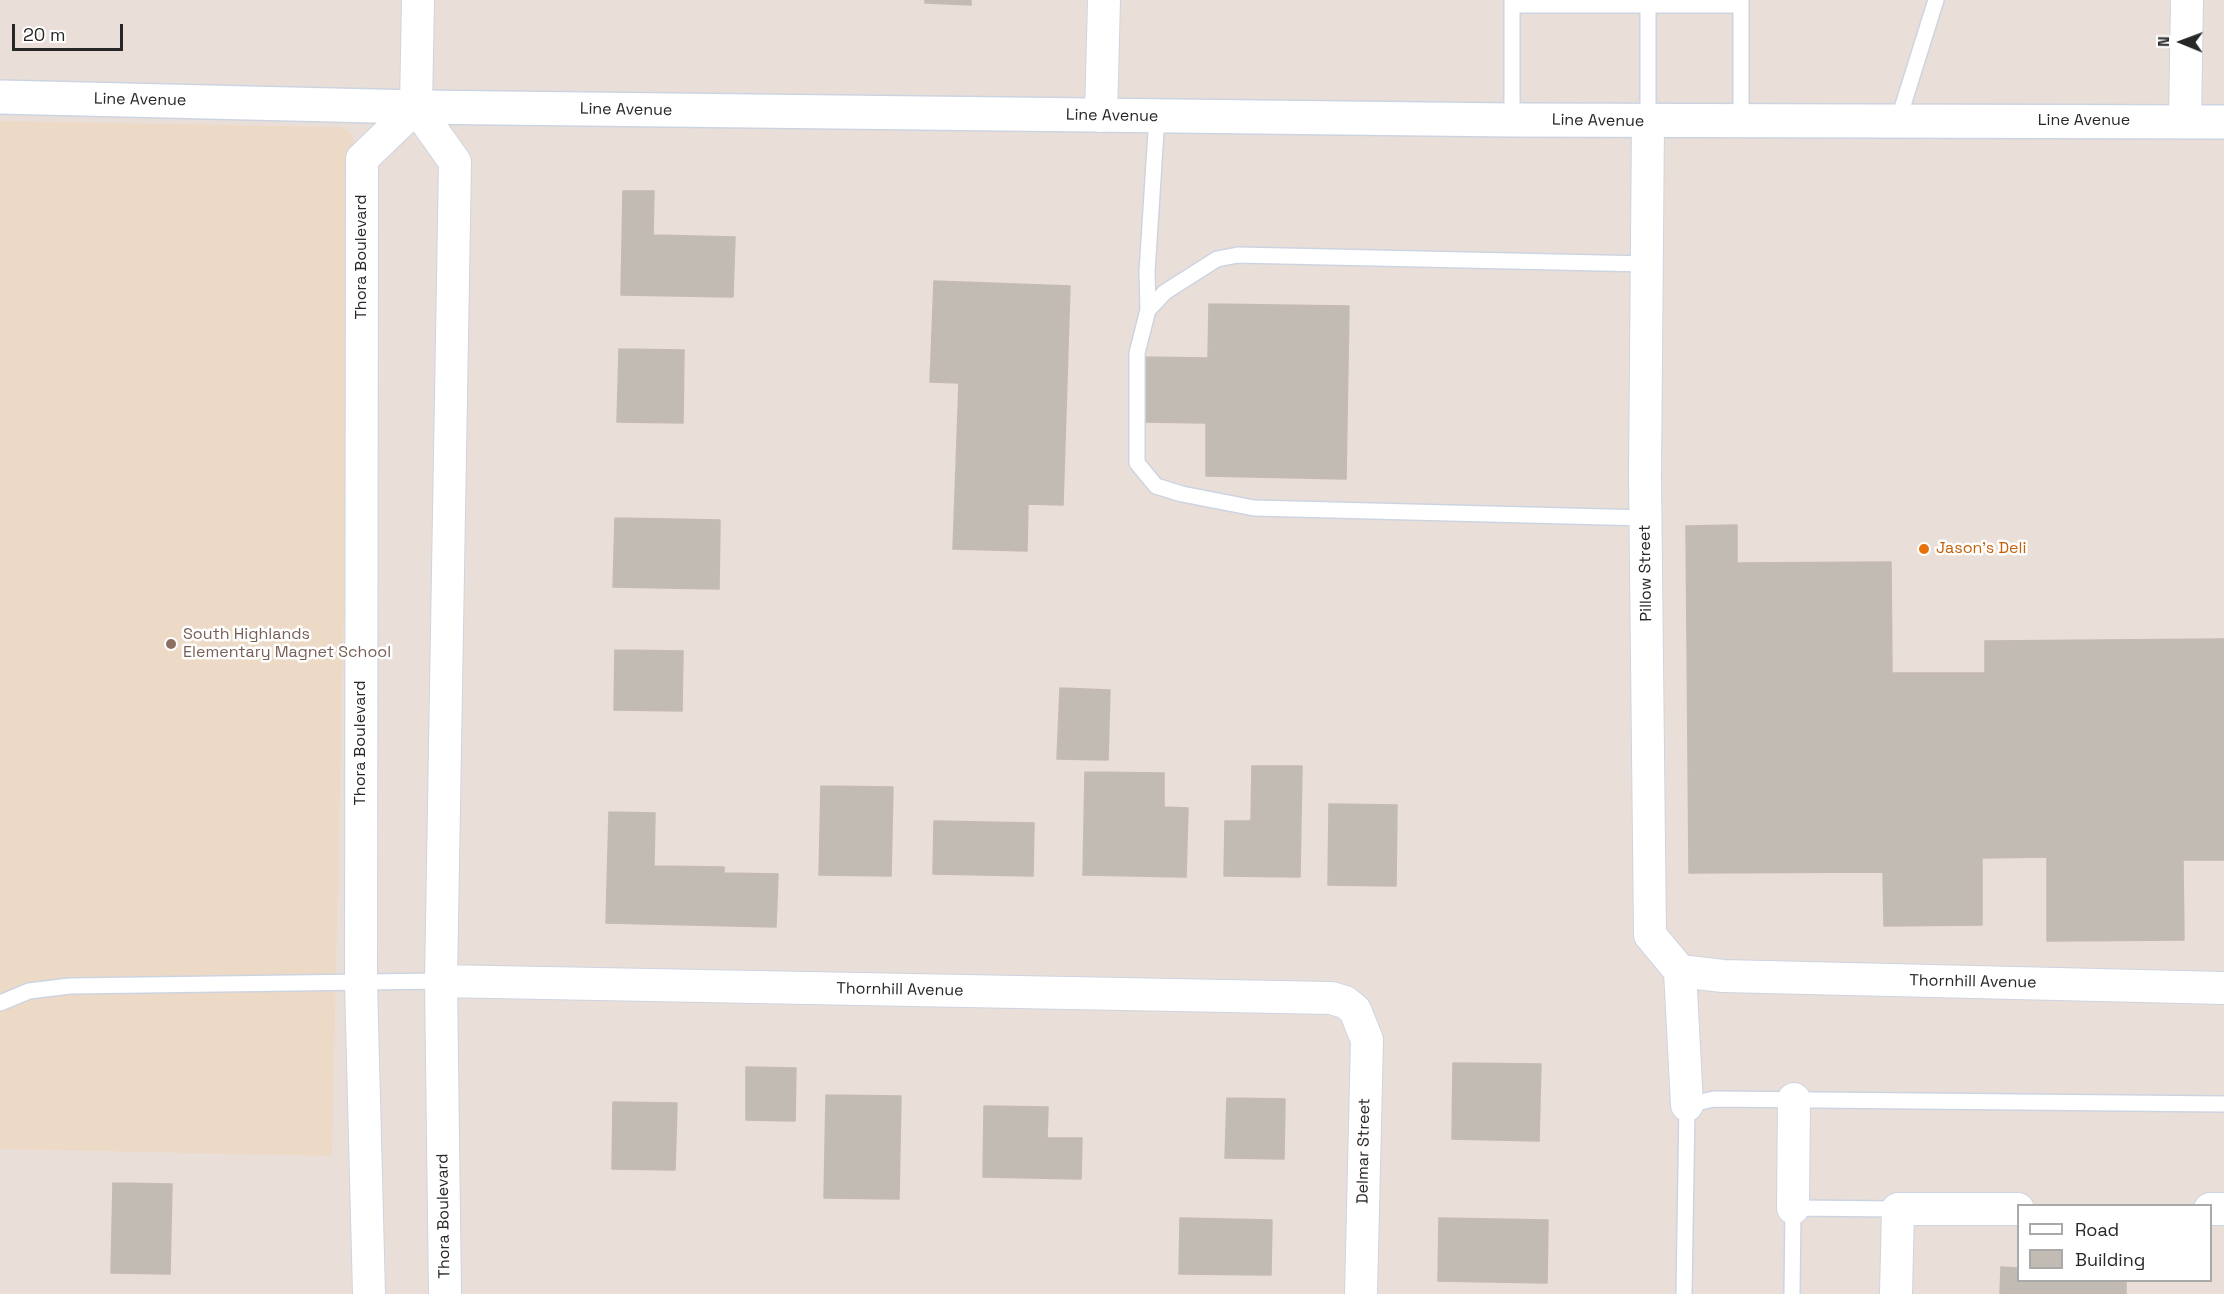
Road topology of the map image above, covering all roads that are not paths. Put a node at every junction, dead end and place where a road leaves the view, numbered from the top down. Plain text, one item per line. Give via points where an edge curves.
1 (418, 0) edge
2 (1104, 0) edge
3 (1936, 0) edge
4 (2187, 0) edge
5 (1512, 2) edge
6 (1741, 2) edge
7 (1648, 5) junction
8 (0, 97) edge
9 (416, 107) junction
10 (1101, 116) junction
11 (1157, 116) junction
12 (1512, 120) junction
13 (1898, 121) junction
14 (2185, 121) junction
15 (1648, 122) junction
16 (1741, 122) junction
17 (2224, 122) edge
18 (1647, 264) junction
19 (1148, 309) junction
20 (1646, 518) junction
21 (1680, 971) junction
22 (441, 981) junction
23 (361, 983) junction
24 (2224, 988) edge
25 (0, 1003) edge
26 (1355, 1010) joint
27 (1794, 1099) junction
28 (2224, 1104) edge
29 (1688, 1105) junction
30 (1793, 1208) junction
31 (1898, 1209) junction
32 (2017, 1209) edge
33 (369, 1294) edge
34 (445, 1294) edge
35 (1361, 1294) edge
36 (1684, 1294) edge
37 (1792, 1294) edge
38 (1896, 1294) edge

1 - 9 street
2 - 10 street
3 - 13 lane
4 - 14 street
5 - 7 lane
5 - 12 lane
6 - 7 lane
6 - 16 lane
7 - 15 lane
8 - 9 main road, Line Avenue
9 - 10 main road, Line Avenue
9 - 22 street, Thora Boulevard via 455,162
9 - 23 street, Thora Boulevard via 362,159
10 - 11 main road, Line Avenue
11 - 12 main road, Line Avenue
11 - 19 lane
12 - 15 main road, Line Avenue
13 - 14 main road, Line Avenue
13 - 16 main road, Line Avenue
14 - 17 main road, Line Avenue
15 - 16 main road, Line Avenue
15 - 18 street, Pillow Street
18 - 19 lane via 1238,255 1217,259 1195,271
18 - 20 street, Pillow Street
19 - 20 lane via 1137,353 1137,463 1156,486 1254,508
20 - 21 street, Pillow Street via 1650,936
21 - 24 street, Thornhill Avenue via 1723,976
21 - 29 street
22 - 23 lane
22 - 26 street, Thornhill Avenue via 1331,998
22 - 34 street, Thora Boulevard
23 - 25 lane via 70,986 29,991
23 - 33 street, Thora Boulevard
26 - 35 street, Delmar Street via 1366,1040
27 - 28 lane
27 - 29 lane via 1714,1099
27 - 30 street
29 - 36 lane
30 - 31 lane
30 - 37 lane
31 - 32 street
31 - 38 street

